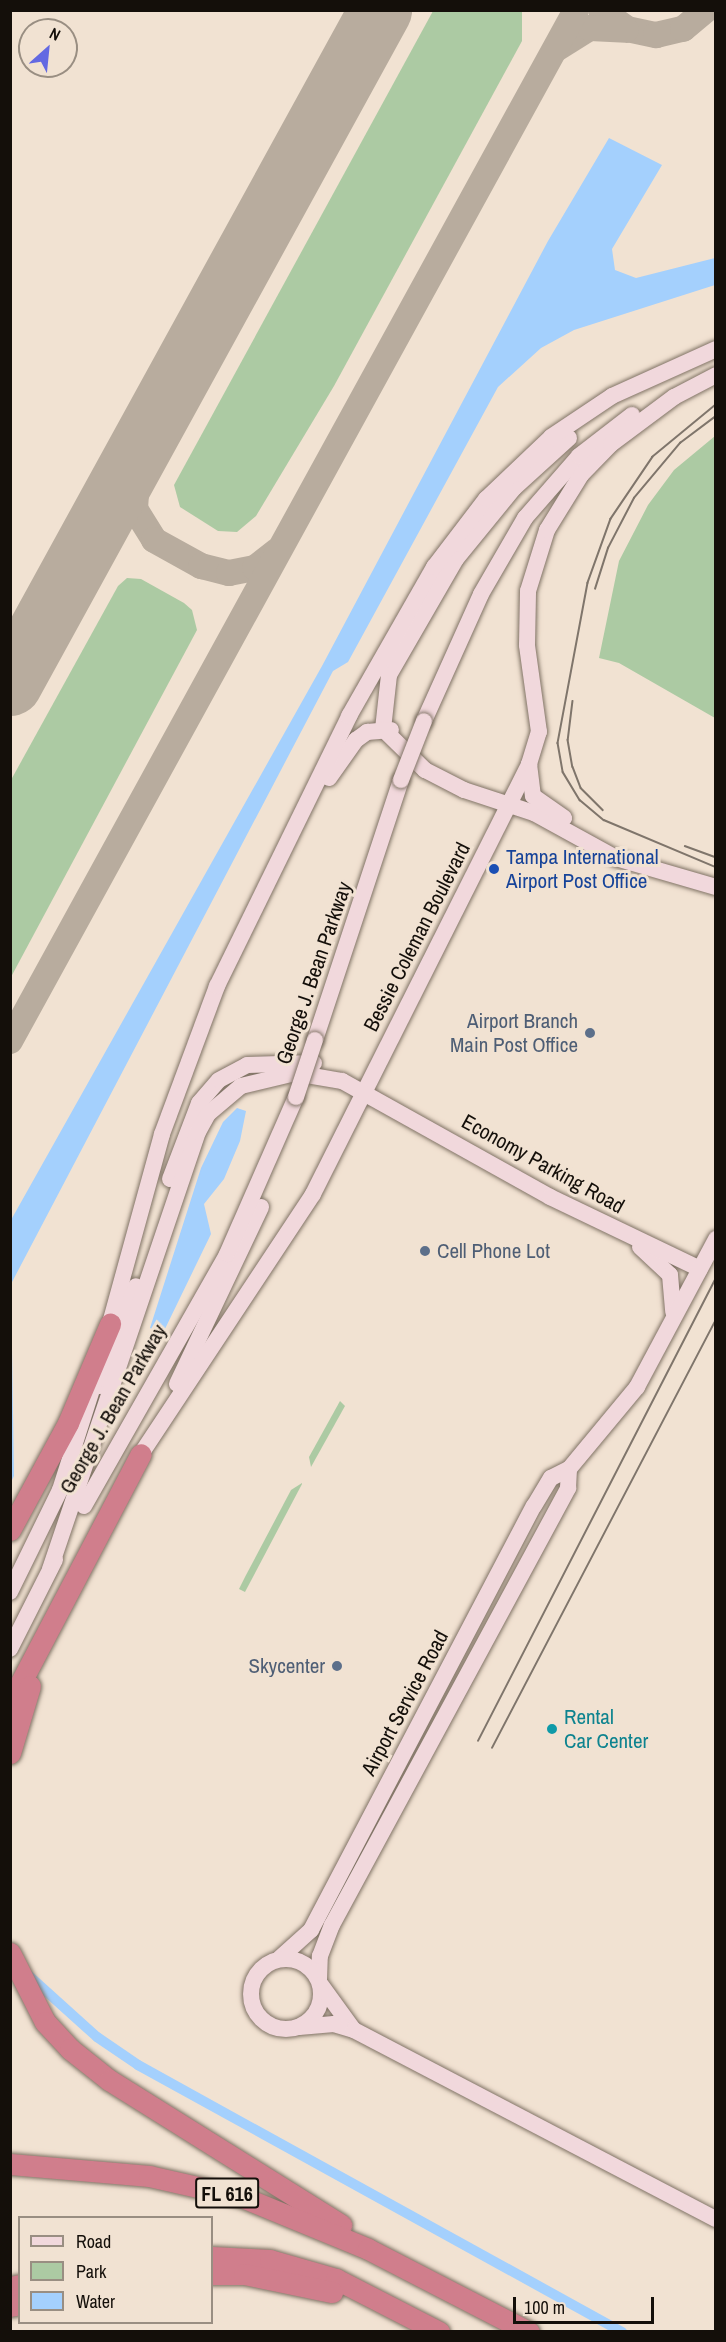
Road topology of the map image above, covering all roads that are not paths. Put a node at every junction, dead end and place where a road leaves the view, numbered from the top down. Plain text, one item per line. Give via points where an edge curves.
1 (716, 349) edge
2 (716, 373) edge
3 (653, 374) junction
4 (383, 729) junction
5 (529, 764) junction
6 (511, 804) junction
7 (632, 863) junction
8 (716, 887) edge
9 (258, 897) junction
10 (367, 1092) junction
11 (296, 1097) junction
12 (614, 1230) junction
13 (716, 1239) edge
14 (700, 1269) junction
15 (110, 1324) junction
16 (670, 1325) junction
17 (75, 1450) junction
18 (141, 1454) junction
19 (569, 1468) junction
20 (10, 1530) edge
21 (50, 1569) junction
22 (69, 1588) junction
23 (10, 1592) edge
24 (10, 1649) edge
25 (10, 1703) edge
26 (10, 1753) edge
27 (10, 1953) edge
28 (280, 1958) junction
29 (320, 1982) junction
30 (299, 2027) junction
31 (354, 2030) junction
32 (10, 2164) edge
33 (716, 2219) edge
34 (213, 2257) edge
35 (213, 2274) edge
36 (428, 2279) junction
37 (437, 2331) edge
38 (529, 2331) edge

1 - 3 street, George J. Bean Parkway
2 - 5 street, Bessie Coleman Boulevard via 611,444 581,475 547,530 528,591 526,645 539,732
2 - 11 street, George J. Bean Parkway, bridge via 637,411 551,485 502,553 401,780
3 - 4 street via 558,447 484,521 394,665 382,694
3 - 9 street, George J. Bean Parkway via 551,437 458,533 405,615
4 - 6 street via 400,735 429,763
4 - 9 street via 367,732 343,754
5 - 6 street, Bessie Coleman Boulevard
5 - 7 street via 533,796
6 - 7 street
6 - 10 street, Bessie Coleman Boulevard via 376,1065
7 - 8 street
9 - 15 street, George J. Bean Parkway via 176,1092
10 - 12 street, Economy Parking Road
10 - 17 street via 313,1063 284,1060 247,1065 219,1080 199,1103
10 - 18 street, Bessie Coleman Boulevard via 313,1194
10 - 21 street via 318,1074 277,1074 241,1086 207,1114
11 - 18 street via 246,1245
11 - 21 street, George J. Bean Parkway via 227,1254
12 - 14 street, Economy Parking Road
12 - 16 street via 670,1275 675,1290
13 - 14 street, Airport Service Road
14 - 16 street, Airport Service Road
15 - 17 street, George J. Bean Parkway
15 - 20 highway via 68,1423
16 - 19 street, Airport Service Road via 631,1394
17 - 23 street, George J. Bean Parkway
18 - 22 highway
19 - 28 street, Airport Service Road via 551,1478 534,1506 311,1930
19 - 29 street, Airport Service Road via 568,1488 332,1925 320,1956
21 - 24 street, George J. Bean Parkway
22 - 25 highway
22 - 26 highway
27 - 36 highway via 45,2022 84,2061
28 - 29 street via 304,1964
28 - 30 street via 255,1978 251,2001 269,2024
29 - 30 street via 316,2012
29 - 31 street
30 - 31 street
31 - 33 street
32 - 36 highway, FL 616 via 150,2176 242,2197
34 - 37 highway via 270,2260 336,2279
35 - 37 highway via 296,2282
36 - 38 highway, FL 616

